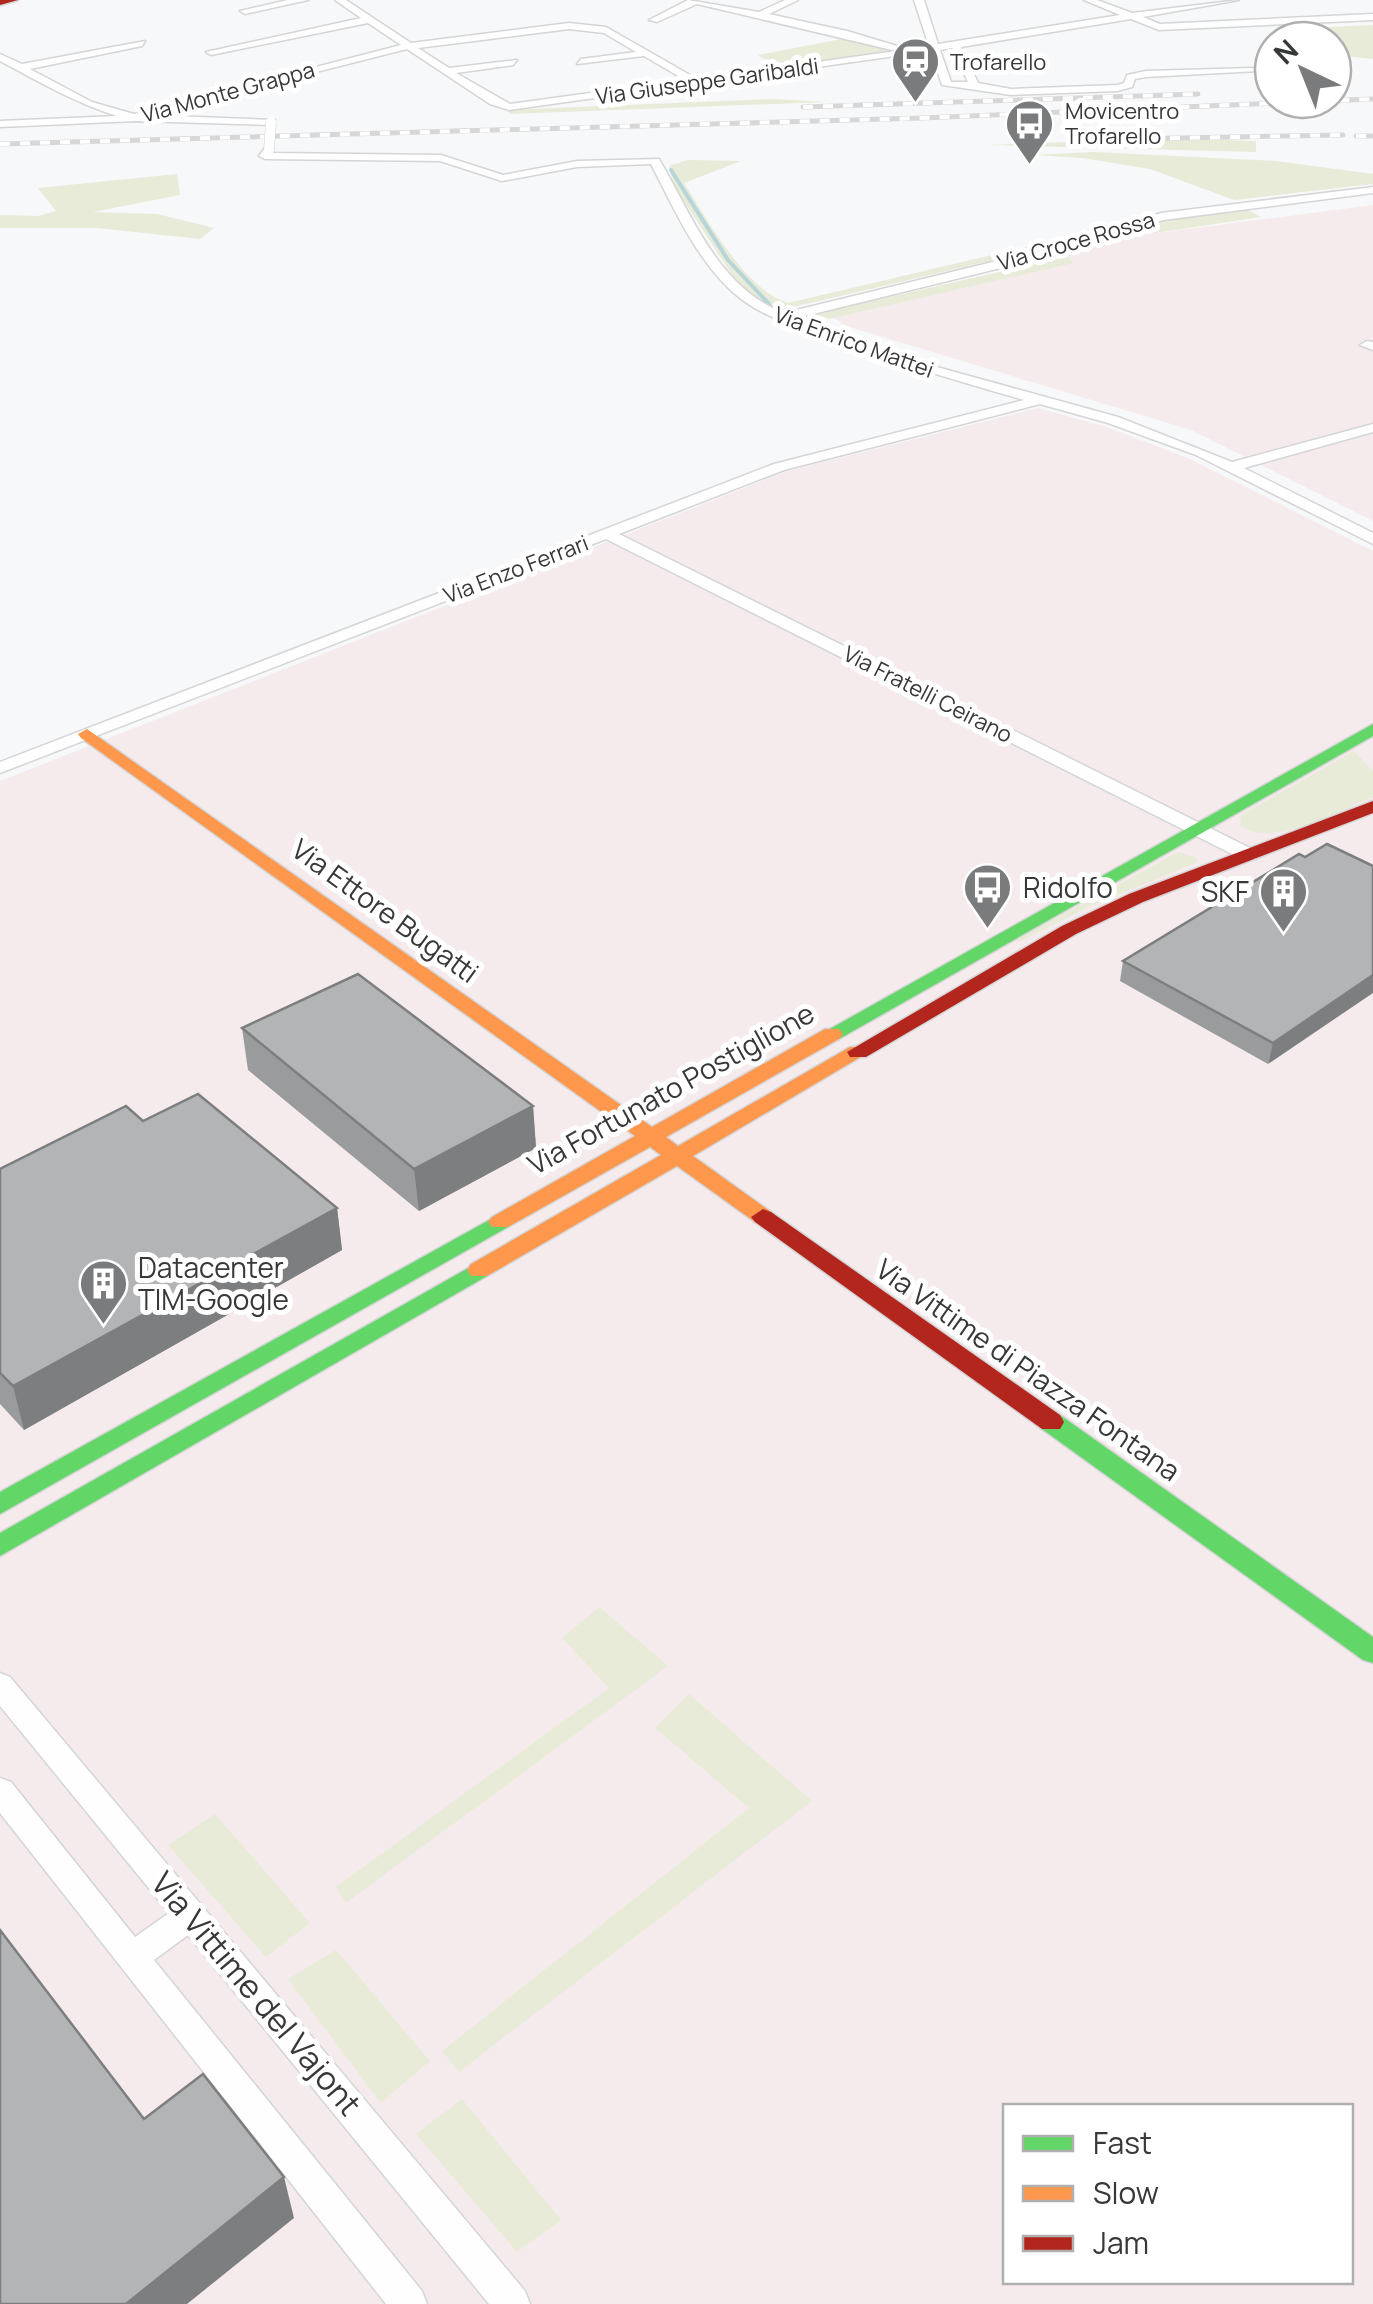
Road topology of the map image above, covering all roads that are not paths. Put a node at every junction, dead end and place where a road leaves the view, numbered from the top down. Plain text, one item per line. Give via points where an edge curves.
1 (13, 0) edge
2 (303, 0) edge
3 (340, 0) edge
4 (547, 0) edge
5 (695, 0) edge
6 (793, 0) edge
7 (936, 0) edge
8 (1089, 0) edge
9 (1234, 0) edge
10 (919, 1) edge
11 (0, 2) edge
12 (526, 4) dead end
13 (244, 11) dead end
14 (760, 14) junction
15 (1132, 16) junction
16 (1373, 17) edge
17 (372, 19) junction
18 (654, 20) dead end
19 (794, 22) junction
20 (384, 29) junction
21 (762, 31) dead end
22 (491, 36) junction
23 (348, 37) dead end
24 (142, 43) dead end
25 (955, 44) junction
26 (408, 46) junction
27 (508, 47) dead end
28 (936, 47) junction
29 (905, 51) junction
30 (211, 52) dead end
31 (240, 53) dead end
32 (647, 53) junction
33 (0, 57) edge
34 (258, 59) dead end
35 (514, 62) dead end
36 (581, 62) dead end
37 (19, 68) junction
38 (446, 71) junction
39 (1253, 71) edge
40 (697, 82) junction
41 (974, 85) junction
42 (136, 118) junction
43 (0, 124) edge
44 (1373, 190) edge
45 (783, 317) junction
46 (1042, 399) junction
47 (1373, 428) edge
48 (1230, 467) junction
49 (606, 534) junction
50 (1373, 539) edge
51 (1373, 729) edge
52 (87, 734) junction
53 (1373, 748) edge
54 (0, 768) edge
55 (1373, 808) edge
56 (1195, 828) junction
57 (1249, 855) junction
58 (999, 938) junction
59 (1028, 953) junction
60 (647, 1137) junction
61 (675, 1156) junction
62 (0, 1504) edge
63 (0, 1546) edge
64 (1373, 1652) edge
65 (0, 1685) edge
66 (0, 1791) edge
67 (191, 1916) junction
68 (132, 1956) junction
69 (409, 2304) edge
70 (512, 2304) edge

1 - 11 street
2 - 13 street
3 - 17 street
4 - 12 street
5 - 14 street
5 - 18 street
6 - 14 street
7 - 10 street
8 - 15 street
9 - 15 street, Via Giuseppe Garibaldi
10 - 28 street
14 - 19 street
15 - 16 street via 1159,27
15 - 25 street, Via Giuseppe Garibaldi
17 - 20 street
17 - 30 street
19 - 21 street
19 - 29 street
20 - 23 street
20 - 26 street
22 - 26 street, Via Monte Grappa
22 - 27 street
22 - 32 street, Via Monte Grappa via 594,26
24 - 37 street
25 - 28 street, Via Giuseppe Garibaldi
25 - 41 street
26 - 38 street
26 - 42 street, Via Monte Grappa
28 - 29 street, Via Giuseppe Garibaldi
28 - 41 street via 947,84
29 - 40 street, Via Giuseppe Garibaldi
31 - 34 street
32 - 36 street
32 - 40 street, Via Monte Grappa
33 - 37 street, Via Monte Grappa
35 - 38 street
37 - 42 street, Via Monte Grappa via 88,104
38 - 40 street, Via Giuseppe Garibaldi via 510,106
39 - 41 street via 1146,74 1117,88 1011,92
42 - 43 street
42 - 45 street, Via Enrico Mattei, bridge via 258,114 271,122 267,153 441,158 502,178 576,164 655,162 690,230 736,289
44 - 45 street, Via Croce Rossa via 1161,217 1054,251
45 - 46 street, Via Enrico Mattei via 932,372
46 - 48 street, Via Enrico Mattei
46 - 49 street, Via Enzo Ferrari via 779,467
47 - 48 street
48 - 50 street, Via Enrico Mattei
49 - 52 street, Via Enzo Ferrari
49 - 56 street, Via Fratelli Ceirano
51 - 53 street
51 - 56 street, Via Fortunato Postiglione
52 - 54 street, Via Enzo Ferrari
52 - 60 street, Via Ettore Bugatti
55 - 57 street, Via Fortunato Postiglione
56 - 57 street, Via Fratelli Ceirano
56 - 58 street, Via Fortunato Postiglione
57 - 59 street, Via Fortunato Postiglione via 1136,898
58 - 59 street
58 - 60 street, Via Fortunato Postiglione
59 - 61 street, Via Fortunato Postiglione
60 - 61 street, Via Vittime di Piazza Fontana
60 - 62 street, Via Fortunato Postiglione
61 - 63 street, Via Fortunato Postiglione
61 - 64 street, Via Vittime di Piazza Fontana
65 - 67 street, Via Vittime del Vajont
66 - 68 street
67 - 68 street
67 - 70 street, Via Vittime del Vajont
68 - 69 street

